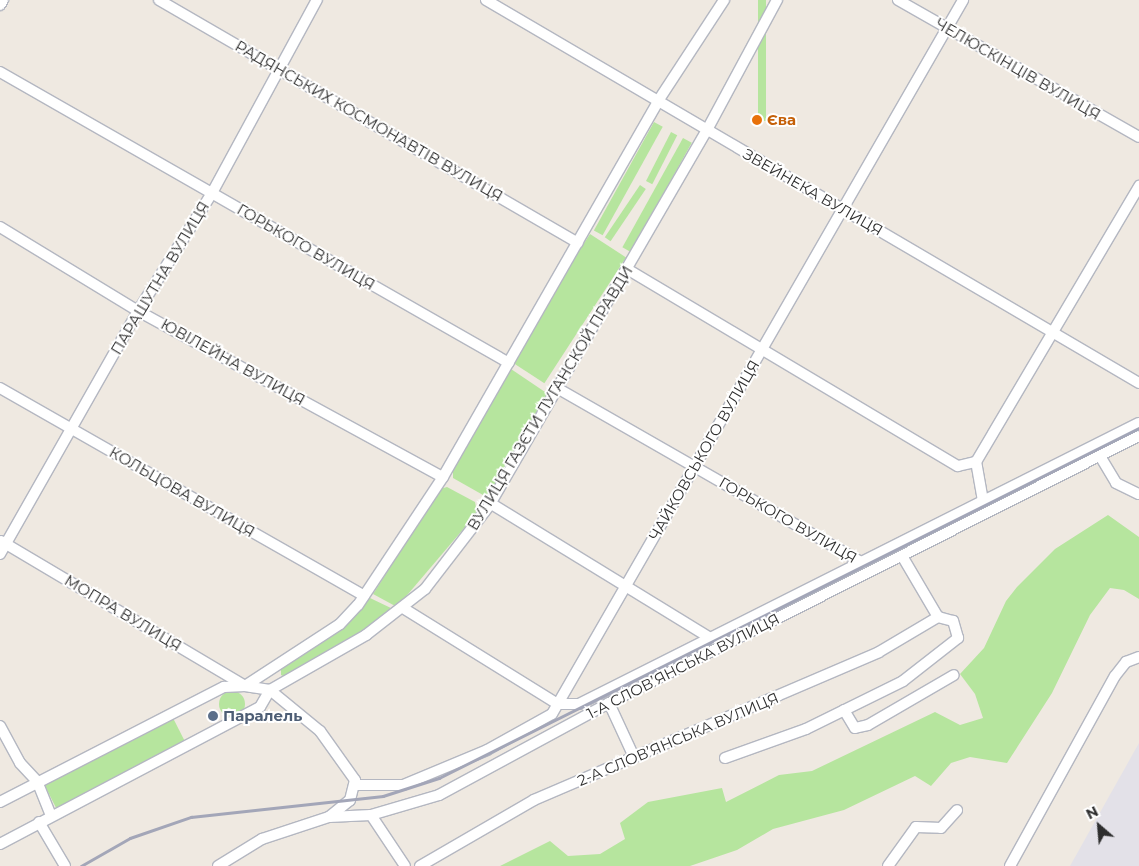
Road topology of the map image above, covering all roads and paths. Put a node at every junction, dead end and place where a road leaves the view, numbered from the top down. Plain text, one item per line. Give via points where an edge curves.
1 (3, 0) edge
2 (159, 0) edge
3 (317, 0) edge
4 (486, 0) edge
5 (724, 0) edge
6 (777, 0) edge
7 (898, 0) edge
8 (962, 0) edge
9 (0, 5) edge
10 (946, 29) junction
11 (278, 68) junction
12 (0, 72) edge
13 (658, 101) junction
14 (707, 130) junction
15 (1139, 137) edge
16 (1139, 186) edge
17 (212, 193) junction
18 (845, 209) junction
19 (0, 227) edge
20 (578, 243) junction
21 (627, 269) junction
22 (138, 311) junction
23 (1055, 332) junction
24 (762, 350) junction
25 (509, 363) junction
26 (1139, 383) edge
27 (0, 388) edge
28 (557, 388) junction
29 (1139, 423) edge
30 (71, 429) junction
31 (1139, 436) edge
32 (1100, 456) junction
33 (976, 462) junction
34 (694, 466) junction
35 (443, 477) junction
36 (1139, 494) edge
37 (983, 501) junction
38 (490, 503) junction
39 (3, 542) edge
40 (0, 554) edge
41 (902, 556) junction
42 (862, 563) junction
43 (626, 584) junction
44 (364, 596) junction
45 (403, 608) junction
46 (938, 618) junction
47 (712, 639) junction
48 (1139, 657) edge
49 (954, 674) dead end
50 (245, 686) junction
51 (270, 690) junction
52 (609, 703) junction
53 (558, 704) junction
54 (844, 710) junction
55 (0, 726) edge
56 (634, 757) junction
57 (726, 758) dead end
58 (37, 781) junction
59 (355, 785) junction
60 (0, 802) edge
61 (957, 810) dead end
62 (371, 815) junction
63 (51, 816) junction
64 (329, 816) junction
65 (39, 822) junction
66 (0, 844) edge
67 (890, 862) edge
68 (65, 866) edge
69 (218, 866) edge
70 (405, 866) edge
71 (420, 866) edge
72 (1010, 866) edge

1 - 9 street
2 - 11 street, РАДЯНСЬКИХ КОСМОНАВТІВ ВУЛИЦЯ
3 - 11 street, ПАРАШУТНА ВУЛИЦЯ
4 - 13 street, ЗВЕЙНЕКА ВУЛИЦЯ
5 - 13 street
6 - 14 street, ВУЛИЦЯ ГАЗЄТИ ЛУГАНСКОЙ ПРАВДИ
7 - 10 street, ЧЕЛЮСКІНЦІВ ВУЛИЦЯ
8 - 10 street, ЧАЙКОВСЬКОГО ВУЛИЦЯ
10 - 15 street, ЧЕЛЮСКІНЦІВ ВУЛИЦЯ
10 - 18 street, ЧАЙКОВСЬКОГО ВУЛИЦЯ
11 - 17 street, ПАРАШУТНА ВУЛИЦЯ
11 - 20 street, РАДЯНСЬКИХ КОСМОНАВТІВ ВУЛИЦЯ
12 - 17 street, ГОРЬКОГО ВУЛИЦЯ
13 - 14 street, ЗВЕЙНЕКА ВУЛИЦЯ
13 - 20 street
14 - 18 street, ЗВЕЙНЕКА ВУЛИЦЯ
14 - 21 street, ВУЛИЦЯ ГАЗЄТИ ЛУГАНСКОЙ ПРАВДИ
16 - 23 street
17 - 22 street, ПАРАШУТНА ВУЛИЦЯ
17 - 25 street, ГОРЬКОГО ВУЛИЦЯ
18 - 23 street, ЗВЕЙНЕКА ВУЛИЦЯ
18 - 24 street, ЧАЙКОВСЬКОГО ВУЛИЦЯ
19 - 22 street, ЮВІЛЕЙНА ВУЛИЦЯ
20 - 25 street
21 - 24 street
21 - 28 street, ВУЛИЦЯ ГАЗЄТИ ЛУГАНСКОЙ ПРАВДИ
22 - 30 street, ПАРАШУТНА ВУЛИЦЯ
22 - 35 street, ЮВІЛЕЙНА ВУЛИЦЯ
23 - 26 street, ЗВЕЙНЕКА ВУЛИЦЯ
23 - 33 street
24 - 33 street via 958,466
24 - 34 street, ЧАЙКОВСЬКОГО ВУЛИЦЯ
25 - 35 street
27 - 30 street, КОЛЬЦОВА ВУЛИЦЯ
28 - 34 street, ГОРЬКОГО ВУЛИЦЯ
28 - 38 street, ВУЛИЦЯ ГАЗЄТИ ЛУГАНСКОЙ ПРАВДИ
29 - 37 street
30 - 39 street, ПАРАШУТНА ВУЛИЦЯ
30 - 44 street, КОЛЬЦОВА ВУЛИЦЯ
31 - 32 street, 1-А СЛОВ’ЯНСЬКА ВУЛИЦЯ
32 - 36 street via 1116,483
32 - 41 street, 1-А СЛОВ’ЯНСЬКА ВУЛИЦЯ
33 - 37 street
34 - 42 street, ГОРЬКОГО ВУЛИЦЯ
34 - 43 street, ЧАЙКОВСЬКОГО ВУЛИЦЯ
35 - 44 street
37 - 42 street
38 - 43 street
38 - 45 street, ВУЛИЦЯ ГАЗЄТИ ЛУГАНСКОЙ ПРАВДИ via 457,551
39 - 40 street, ПАРАШУТНА ВУЛИЦЯ
39 - 50 street, МОПРА ВУЛИЦЯ
41 - 46 street
41 - 52 street, 1-А СЛОВ’ЯНСЬКА ВУЛИЦЯ
42 - 47 street
43 - 47 street
43 - 53 street, ЧАЙКОВСЬКОГО ВУЛИЦЯ
44 - 50 street via 340,624
45 - 51 street, ВУЛИЦЯ ГАЗЄТИ ЛУГАНСКОЙ ПРАВДИ
45 - 53 street
46 - 54 street via 953,621 958,638 903,682
46 - 56 street, 2-А СЛОВ’ЯНСЬКА ВУЛИЦЯ via 879,652
47 - 53 street via 579,704
48 - 72 street via 1126,662
49 - 54 street via 868,725 855,728
50 - 51 street
50 - 58 street via 224,687
51 - 59 street via 320,731 352,770
51 - 63 street, ВУЛИЦЯ ГАЗЄТИ ЛУГАНСКОЙ ПРАВДИ via 260,707
52 - 56 street
52 - 62 street, 1-А СЛОВ’ЯНСЬКА ВУЛИЦЯ via 439,795
53 - 59 street, ЧАЙКОВСЬКОГО ВУЛИЦЯ via 552,714 496,746 403,785
54 - 57 street
55 - 58 street via 20,763
56 - 71 street, 2-А СЛОВ’ЯНСЬКА ВУЛИЦЯ via 534,800
58 - 60 street
58 - 63 street
59 - 64 street via 350,800
61 - 67 street via 941,828 916,827
62 - 64 street, 1-А СЛОВ’ЯНСЬКА ВУЛИЦЯ
62 - 70 street
63 - 65 street, ВУЛИЦЯ ГАЗЄТИ ЛУГАНСКОЙ ПРАВДИ
64 - 69 street, 1-А СЛОВ’ЯНСЬКА ВУЛИЦЯ via 262,839
65 - 66 street, ВУЛИЦЯ ГАЗЄТИ ЛУГАНСКОЙ ПРАВДИ
65 - 68 street

